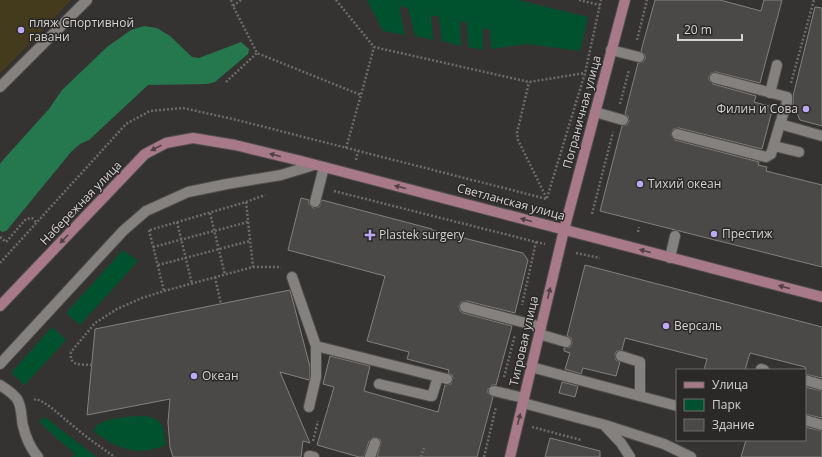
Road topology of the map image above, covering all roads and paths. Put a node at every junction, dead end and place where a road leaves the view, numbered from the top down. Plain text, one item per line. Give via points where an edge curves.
1 (87, 0) edge
2 (231, 0) edge
3 (241, 0) edge
4 (336, 0) edge
5 (579, 0) edge
6 (601, 0) edge
7 (625, 0) edge
8 (647, 0) edge
9 (814, 0) edge
10 (600, 5) junction
11 (233, 6) junction
12 (374, 47) junction
13 (612, 50) junction
14 (257, 53) junction
15 (636, 56) junction
16 (777, 65) dead end
17 (585, 73) junction
18 (715, 78) dead end
19 (226, 82) dead end
20 (529, 82) junction
21 (791, 84) dead end
22 (0, 87) edge
23 (770, 93) junction
24 (361, 95) junction
25 (595, 112) junction
26 (620, 119) junction
27 (780, 124) junction
28 (677, 134) dead end
29 (822, 136) edge
30 (193, 138) joint
31 (774, 146) junction
32 (346, 148) dead end
33 (799, 152) dead end
34 (319, 166) junction
35 (318, 187) junction
36 (543, 189) dead end
37 (272, 192) dead end
38 (547, 199) dead end
39 (246, 202) junction
40 (315, 202) dead end
41 (210, 213) junction
42 (592, 214) dead end
43 (177, 222) junction
44 (248, 222) junction
45 (37, 223) dead end
46 (125, 229) junction
47 (149, 230) junction
48 (564, 230) junction
49 (215, 231) junction
50 (675, 236) dead end
51 (0, 237) edge
52 (181, 240) junction
53 (250, 241) junction
54 (15, 247) dead end
55 (153, 247) junction
56 (219, 249) junction
57 (186, 258) junction
58 (670, 258) junction
59 (0, 263) edge
60 (158, 265) junction
61 (253, 267) junction
62 (225, 274) junction
63 (215, 277) junction
64 (292, 277) joint
65 (192, 284) junction
66 (164, 291) junction
67 (822, 297) edge
68 (221, 304) dead end
69 (0, 306) edge
70 (465, 307) dead end
71 (519, 321) junction
72 (540, 330) junction
73 (566, 342) dead end
74 (316, 346) junction
75 (621, 356) dead end
76 (0, 364) edge
77 (92, 365) dead end
78 (531, 367) junction
79 (806, 380) edge
80 (379, 384) dead end
81 (0, 385) edge
82 (822, 385) edge
83 (497, 392) junction
84 (640, 396) junction
85 (524, 400) junction
86 (676, 406) edge
87 (20, 407) junction
88 (309, 407) dead end
89 (806, 420) edge
90 (317, 422) dead end
91 (605, 425) junction
92 (822, 425) edge
93 (532, 426) dead end
94 (581, 440) dead end
95 (375, 443) dead end
96 (312, 445) dead end
97 (424, 448) dead end
98 (38, 457) edge
99 (116, 457) edge
100 (370, 457) edge
101 (421, 457) edge
102 (484, 457) edge
103 (510, 457) edge
104 (630, 457) edge
105 (691, 457) edge

1 - 22 lane
2 - 11 path
3 - 11 path
4 - 12 path
5 - 10 path
6 - 10 path
7 - 13 main road, Пограничная улица
8 - 15 path
9 - 21 path
10 - 17 path
11 - 14 path
12 - 20 path
12 - 24 path
13 - 15 lane
13 - 25 main road, Пограничная улица
14 - 19 path
14 - 24 path
15 - 26 path
16 - 23 lane
17 - 20 path
17 - 38 path
18 - 23 lane
20 - 36 path via 517,133 518,140
23 - 27 lane via 787,97
24 - 32 path
25 - 26 lane
25 - 48 main road, Пограничная улица
26 - 42 path
27 - 29 lane
27 - 31 lane
28 - 31 lane via 766,157 772,154
34 -> 30 main road, Светланская улица via 235,145
30 -> 69 main road, Набережная улица via 166,143 145,154
31 - 33 lane
34 - 35 lane
34 - 46 lane via 188,192 146,211
48 -> 34 main road, Светланская улица
35 - 40 lane
35 - 71 path via 536,242
37 - 39 path
39 - 41 path
39 - 44 path
41 - 43 path
41 - 49 path
43 - 47 path
43 - 52 path
44 - 49 path
44 - 53 path
45 - 51 path via 32,218 26,219 6,242
46 - 47 path
46 - 76 lane
47 - 55 path
58 -> 48 main road, Светланская улица
72 -> 48 main road, Тигровая улица
49 - 52 path
49 - 56 path
50 - 58 lane
52 - 55 path
52 - 57 path
53 - 56 path
53 - 61 path
54 - 59 path
55 - 60 path
56 - 57 path
56 - 62 path
57 - 60 path
57 - 65 path
67 -> 58 main road, Светланская улица
60 - 66 path
61 - 62 path
61 - 64 path via 278,267
62 - 63 path
63 - 65 path
63 - 68 path
64 - 74 lane
65 - 66 path
66 - 77 path via 117,309 95,323 70,352 70,357 76,364
70 - 71 lane
71 - 72 lane
71 - 83 path
72 - 73 lane
72 - 78 main road, Тигровая улица
74 - 80 lane via 442,378 432,396
74 - 88 lane via 316,377
75 - 84 lane via 640,362
78 - 84 lane
78 - 85 main road, Тигровая улица
79 - 82 lane
81 - 87 lane via 18,400
83 - 85 lane
83 - 102 path
84 - 86 lane
85 - 91 lane
103 -> 85 main road, Тигровая улица
87 - 98 lane via 26,435
87 - 99 path via 36,399 44,402
89 - 92 lane
90 - 96 path
91 - 104 lane
91 - 105 lane via 664,444
93 - 94 path
95 - 100 lane
97 - 101 path

